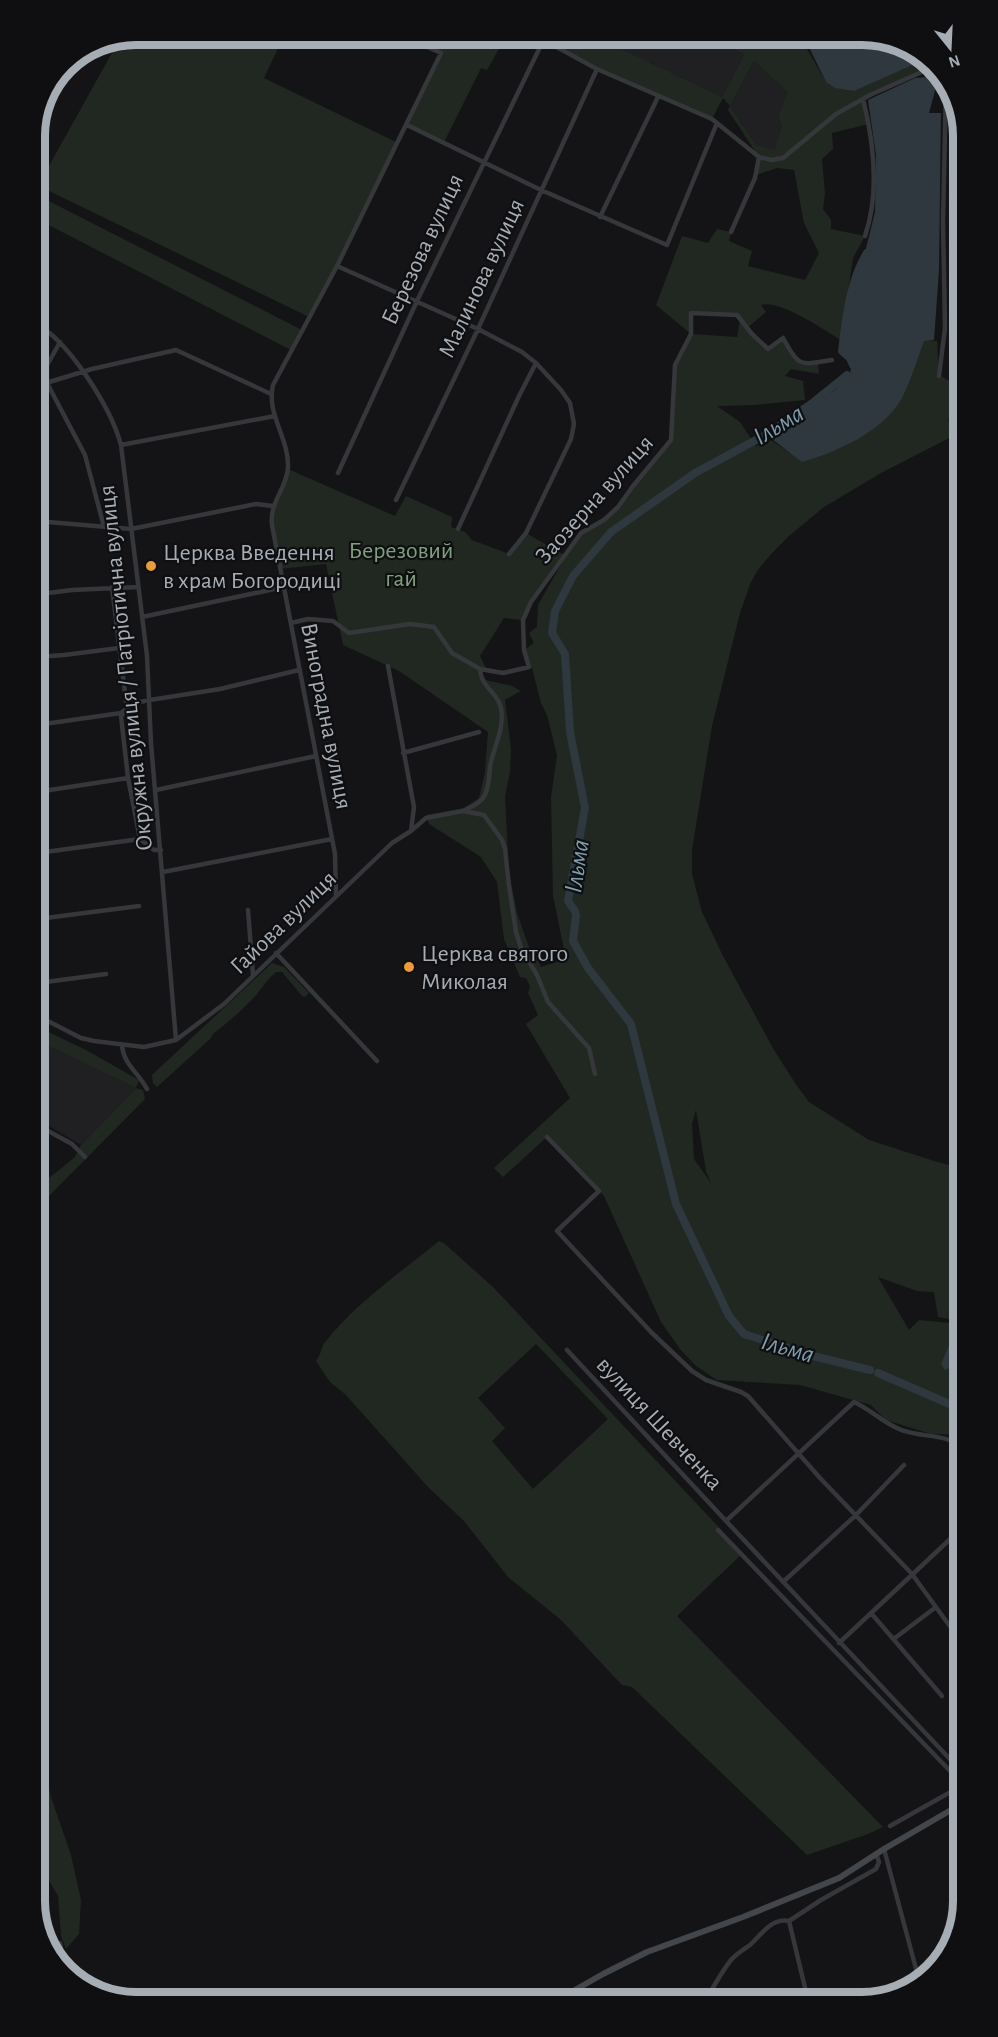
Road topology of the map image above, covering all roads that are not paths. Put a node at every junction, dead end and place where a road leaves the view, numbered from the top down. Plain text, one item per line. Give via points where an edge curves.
1 (422, 45) edge
2 (540, 45) edge
3 (551, 45) edge
4 (597, 69) junction
5 (920, 73) edge
6 (658, 97) junction
7 (863, 99) junction
8 (946, 100) edge
9 (717, 123) junction
10 (407, 125) dead end
11 (759, 157) junction
12 (483, 161) junction
13 (541, 190) junction
14 (600, 217) junction
15 (731, 232) dead end
16 (865, 236) dead end
17 (336, 266) junction
18 (417, 301) junction
19 (45, 328) edge
20 (478, 329) junction
21 (60, 342) junction
22 (832, 360) dead end
23 (536, 363) junction
24 (47, 367) junction
25 (45, 370) edge
26 (83, 373) junction
27 (939, 376) dead end
28 (48, 382) junction
29 (45, 383) edge
30 (271, 393) junction
31 (275, 416) junction
32 (121, 445) junction
33 (338, 473) dead end
34 (396, 500) dead end
35 (273, 506) junction
36 (45, 522) edge
37 (104, 527) junction
38 (131, 529) junction
39 (458, 529) dead end
40 (509, 554) dead end
41 (112, 587) junction
42 (138, 587) junction
43 (284, 587) junction
44 (45, 594) edge
45 (142, 617) junction
46 (291, 623) junction
47 (119, 648) junction
48 (45, 656) edge
49 (388, 666) dead end
50 (480, 669) junction
51 (299, 670) junction
52 (147, 700) junction
53 (127, 709) junction
54 (45, 724) edge
55 (479, 732) dead end
56 (403, 753) junction
57 (315, 756) junction
58 (128, 778) junction
59 (156, 790) junction
60 (45, 791) edge
61 (463, 811) junction
62 (411, 831) junction
63 (140, 839) junction
64 (332, 839) junction
65 (161, 850) junction
66 (45, 852) edge
67 (163, 872) junction
68 (336, 896) junction
69 (139, 906) dead end
70 (248, 910) dead end
71 (45, 919) edge
72 (276, 953) junction
73 (106, 974) dead end
74 (253, 975) junction
75 (45, 982) edge
76 (45, 1020) edge
77 (176, 1040) junction
78 (122, 1046) junction
79 (377, 1061) dead end
80 (595, 1074) dead end
81 (147, 1089) dead end
82 (45, 1129) edge
83 (547, 1137) dead end
84 (85, 1157) dead end
85 (45, 1190) edge
86 (47, 1194) dead end
87 (567, 1350) dead end
88 (953, 1440) edge
89 (799, 1454) junction
90 (904, 1465) dead end
91 (856, 1515) junction
92 (726, 1521) junction
93 (717, 1530) dead end
94 (953, 1536) edge
95 (912, 1574) junction
96 (783, 1582) junction
97 (936, 1607) junction
98 (871, 1613) junction
99 (953, 1631) edge
100 (894, 1638) junction
101 (839, 1643) junction
102 (942, 1696) dead end
103 (953, 1762) edge
104 (953, 1774) edge
105 (953, 1790) edge
106 (953, 1809) edge
107 (890, 1826) dead end
108 (884, 1849) junction
109 (876, 1854) junction
110 (789, 1921) junction
111 (56, 1944) edge
112 (63, 1955) edge
113 (917, 1973) edge
114 (572, 1992) edge
115 (710, 1992) edge
116 (806, 1992) edge

1 - 17 street via 441,54
2 - 12 street, Березова вулиця
3 - 4 street
4 - 6 street
4 - 13 street, Малинова вулиця
5 - 7 street
6 - 9 street
6 - 14 street
7 - 11 street via 836,114 783,158
7 - 16 street via 873,156 871,210
8 - 27 street via 945,328
9 - 11 street
9 - 14 street via 667,245
10 - 12 street
11 - 15 street via 755,178
12 - 13 street
12 - 18 street, Березова вулиця
13 - 14 street
13 - 20 street, Малинова вулиця
17 - 18 street
17 - 30 street
18 - 20 street
18 - 33 street, Березова вулиця
19 - 21 street, Окружна вулиця / Патріотична вулиця
20 - 23 street
20 - 34 street, Малинова вулиця
21 - 24 street
21 - 26 street, Окружна вулиця / Патріотична вулиця
22 - 50 street, Заозерна вулиця via 804,364 795,360 783,338 768,349 737,315 691,313 691,334 675,365 671,440 618,507 581,533 531,602 523,620 524,650 530,667 503,673
23 - 39 street
23 - 40 street via 570,403 574,424 571,439 526,532
24 - 25 street
24 - 28 street
26 - 28 street
26 - 30 street via 176,350
26 - 32 street, Окружна вулиця / Патріотична вулиця
28 - 29 street
28 - 37 street via 86,455
30 - 31 street, Виноградна вулиця
31 - 32 street
31 - 35 street, Виноградна вулиця via 287,450 288,469
32 - 38 street, Окружна вулиця / Патріотична вулиця
35 - 38 street via 256,504
35 - 43 street, Виноградна вулиця via 272,525
36 - 37 street
37 - 38 street
38 - 42 street, Окружна вулиця / Патріотична вулиця
41 - 42 street
41 - 44 street
41 - 47 street
42 - 45 street, Окружна вулиця / Патріотична вулиця
43 - 45 street
43 - 46 street, Виноградна вулиця
45 - 52 street, Окружна вулиця / Патріотична вулиця
46 - 50 street via 308,619 333,621 349,633 410,624 434,627 452,653
46 - 51 street, Виноградна вулиця
47 - 48 street
47 - 53 street
49 - 56 street
50 - 61 street via 480,679 498,699 502,721 483,799
51 - 52 street via 220,689
51 - 57 street, Виноградна вулиця
52 - 53 street
52 - 59 street, Окружна вулиця / Патріотична вулиця
53 - 54 street
53 - 58 street via 121,716
55 - 56 street
56 - 62 street via 414,807
57 - 59 street
57 - 64 street, Виноградна вулиця
58 - 60 street
58 - 63 street
59 - 65 street, Окружна вулиця / Патріотична вулиця
61 - 62 street, Гайова вулиця via 426,818
61 - 80 street via 484,815 502,840 521,948 548,1002 589,1048
62 - 68 street, Гайова вулиця via 392,843
63 - 65 street via 154,850
63 - 66 street
64 - 67 street
64 - 68 street, Виноградна вулиця
65 - 67 street, Окружна вулиця / Патріотична вулиця
67 - 77 street, Окружна вулиця / Патріотична вулиця
68 - 72 street, Гайова вулиця
69 - 71 street
70 - 74 street
72 - 74 street, Гайова вулиця
72 - 79 street
73 - 75 street
74 - 77 street, Гайова вулиця via 224,1005
76 - 78 street, Гайова вулиця via 81,1038
77 - 78 street, Гайова вулиця via 144,1047
78 - 81 street via 123,1057
82 - 84 street via 72,1144
83 - 89 street via 599,1191 557,1231 693,1371 748,1396
85 - 86 street
87 - 92 street, вулиця Шевченка
88 - 89 street via 899,1429 854,1402
89 - 91 street
89 - 92 street
90 - 91 street
91 - 95 street
91 - 96 street
92 - 96 street, вулиця Шевченка
93 - 104 street
94 - 95 street
95 - 97 street
95 - 98 street
96 - 101 street, вулиця Шевченка
97 - 99 street
97 - 100 street
98 - 100 street
98 - 101 street
100 - 102 street
101 - 103 street, вулиця Шевченка
105 - 107 street
106 - 108 street
108 - 109 street
108 - 113 street
109 - 110 street via 876,1869
109 - 114 street via 839,1878 647,1952
110 - 115 street via 770,1925 730,1960
110 - 116 street
111 - 112 street via 60,1943

